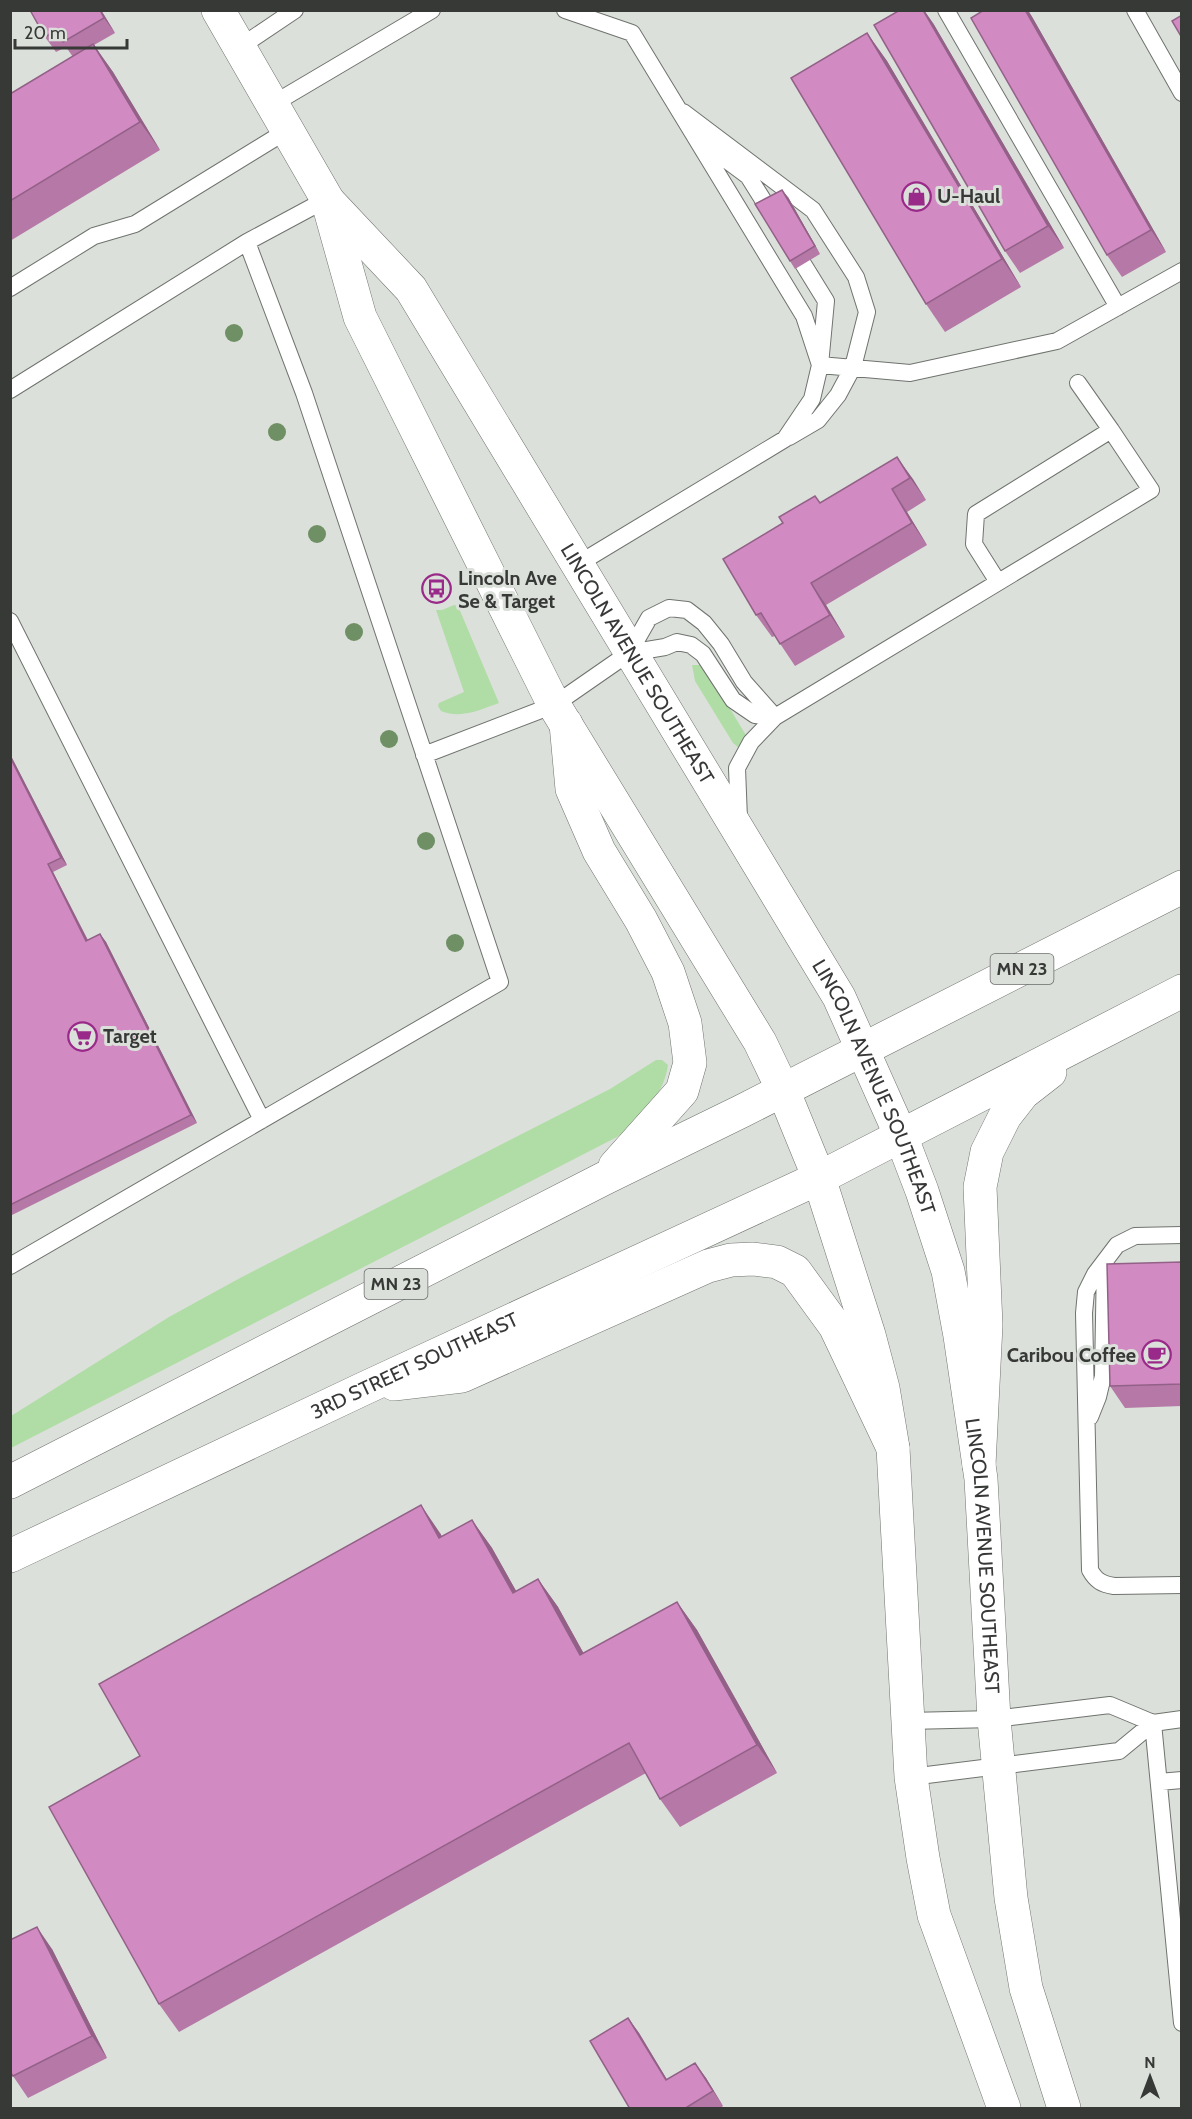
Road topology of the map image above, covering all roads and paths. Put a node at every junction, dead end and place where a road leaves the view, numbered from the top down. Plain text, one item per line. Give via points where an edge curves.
1 (218, 10) edge
2 (295, 10) edge
3 (432, 10) edge
4 (565, 10) edge
5 (946, 10) edge
6 (1135, 10) edge
7 (240, 47) junction
8 (1182, 93) edge
9 (676, 107) junction
10 (280, 117) junction
11 (695, 136) junction
12 (327, 199) junction
13 (247, 242) junction
14 (1182, 271) edge
15 (10, 288) edge
16 (1118, 307) junction
17 (820, 364) junction
18 (853, 367) junction
19 (1078, 383) dead end
20 (10, 390) edge
21 (1111, 430) junction
22 (785, 439) junction
23 (578, 564) junction
24 (998, 582) junction
25 (10, 621) edge
26 (629, 653) junction
27 (560, 715) junction
28 (775, 717) junction
29 (424, 755) junction
30 (739, 832) junction
31 (1182, 887) edge
32 (1182, 991) edge
33 (1103, 1031) junction
34 (862, 1051) junction
35 (783, 1090) junction
36 (262, 1120) junction
37 (901, 1136) junction
38 (605, 1178) junction
39 (819, 1178) junction
40 (1182, 1235) edge
41 (10, 1266) edge
42 (365, 1388) junction
43 (893, 1448) junction
44 (979, 1465) junction
45 (10, 1482) edge
46 (10, 1556) edge
47 (1182, 1586) edge
48 (994, 1719) junction
49 (1182, 1719) edge
50 (908, 1720) junction
51 (1153, 1723) junction
52 (998, 1766) junction
53 (911, 1777) junction
54 (1182, 1780) edge
55 (1159, 1782) junction
56 (1182, 2023) edge
57 (1004, 2109) edge
58 (1064, 2109) edge

1 - 7 main road, LINCOLN AVENUE SOUTHEAST
2 - 7 lane
3 - 10 lane
4 - 9 lane via 632,33
5 - 16 lane
6 - 8 lane
7 - 10 main road, LINCOLN AVENUE SOUTHEAST
9 - 11 lane
9 - 18 lane via 813,210 856,277 867,312
10 - 12 main road, LINCOLN AVENUE SOUTHEAST
10 - 15 lane via 135,224 94,236
11 - 17 lane via 804,316
11 - 17 lane via 748,176 826,301
12 - 13 lane
12 - 23 main road, LINCOLN AVENUE SOUTHEAST via 411,288
12 - 27 main road, LINCOLN AVENUE SOUTHEAST via 360,317
13 - 20 lane
13 - 29 lane via 304,393
14 - 16 lane
16 - 18 lane via 1057,341 910,373
17 - 18 lane
17 - 22 lane via 812,399
18 - 22 lane via 818,420
19 - 21 lane
21 - 24 lane via 976,514 974,544
21 - 24 lane via 1151,490
22 - 23 lane
23 - 26 main road, LINCOLN AVENUE SOUTHEAST
24 - 28 lane
25 - 36 lane
26 - 27 lane
26 - 28 lane via 677,642 691,645 703,654 734,700 755,715
26 - 28 lane via 649,618 669,608 687,610 704,623 744,682
26 - 30 main road, LINCOLN AVENUE SOUTHEAST
27 - 29 lane
27 - 35 main road, LINCOLN AVENUE SOUTHEAST via 760,1042
27 - 38 main road via 572,789 599,851 668,972 685,1023 690,1063 682,1091
28 - 30 lane via 751,742 737,768
29 - 36 lane via 500,982
30 - 34 main road, LINCOLN AVENUE SOUTHEAST via 838,997
31 - 34 main road, MN 23
32 - 33 main road
33 - 37 main road, 3RD STREET SOUTHEAST
33 - 44 main road via 1023,1093 1005,1116 987,1152 980,1187 986,1325
34 - 35 main road, MN 23
34 - 37 main road, LINCOLN AVENUE SOUTHEAST
35 - 38 main road, MN 23
35 - 39 main road, LINCOLN AVENUE SOUTHEAST
36 - 41 lane
37 - 39 main road, 3RD STREET SOUTHEAST
37 - 44 main road, LINCOLN AVENUE SOUTHEAST via 948,1271
38 - 45 main road, MN 23
39 - 42 main road, 3RD STREET SOUTHEAST
39 - 43 main road, LINCOLN AVENUE SOUTHEAST via 869,1335
40 - 47 lane via 1135,1236 1118,1245 1095,1274 1086,1292 1084,1313 1090,1570 1103,1584 1114,1586
42 - 43 main road via 462,1376 708,1266 753,1259 777,1262 795,1271 835,1326
42 - 46 main road, 3RD STREET SOUTHEAST
43 - 50 main road, LINCOLN AVENUE SOUTHEAST
44 - 48 main road, LINCOLN AVENUE SOUTHEAST
48 - 50 lane
48 - 51 lane via 1110,1705
48 - 52 main road, LINCOLN AVENUE SOUTHEAST
49 - 51 lane
50 - 53 main road, LINCOLN AVENUE SOUTHEAST
51 - 52 lane via 1119,1751
51 - 55 lane
52 - 53 lane
52 - 58 main road, LINCOLN AVENUE SOUTHEAST via 1011,1898 1026,1988
53 - 57 main road, LINCOLN AVENUE SOUTHEAST via 934,1915
54 - 55 lane
55 - 56 lane

